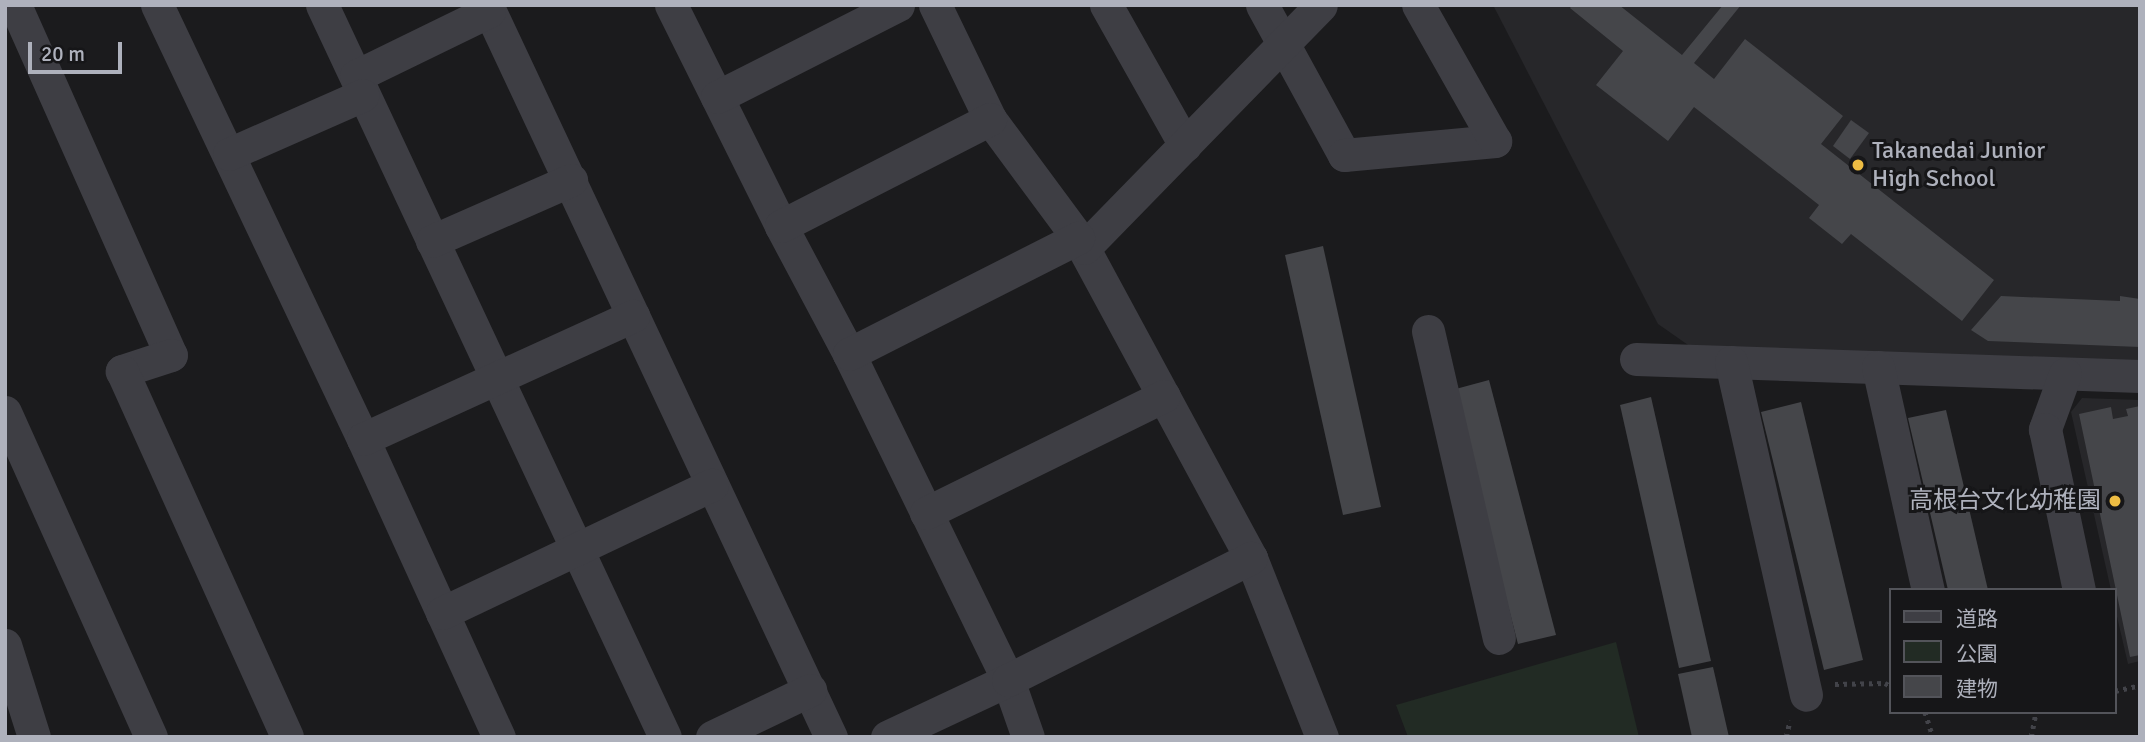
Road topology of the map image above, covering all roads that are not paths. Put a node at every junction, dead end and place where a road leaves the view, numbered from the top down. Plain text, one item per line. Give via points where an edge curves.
1 (15, 5) edge
2 (157, 5) edge
3 (322, 5) edge
4 (671, 5) edge
5 (898, 5) edge
6 (935, 5) edge
7 (1106, 5) edge
8 (1262, 5) edge
9 (1321, 5) edge
10 (1418, 5) edge
11 (488, 8) edge
12 (1283, 44) junction
13 (359, 86) junction
14 (717, 97) junction
15 (990, 119) junction
16 (1185, 145) junction
17 (229, 154) junction
18 (571, 180) junction
19 (781, 226) junction
20 (432, 241) junction
21 (1081, 243) junction
22 (633, 316) junction
23 (1429, 331) dead end
24 (849, 354) junction
25 (1636, 359) dead end
26 (1731, 362) junction
27 (1878, 367) junction
28 (2065, 374) junction
29 (2140, 376) edge
30 (495, 379) junction
31 (1164, 396) junction
32 (5, 412) edge
33 (363, 439) junction
34 (712, 485) junction
35 (926, 513) junction
36 (576, 548) junction
37 (1251, 558) junction
38 (1928, 588) edge
39 (2079, 588) edge
40 (442, 613) junction
41 (1499, 638) dead end
42 (5, 645) edge
43 (1008, 680) junction
44 (810, 690) junction
45 (1806, 695) dead end
46 (1311, 734) edge
47 (34, 737) edge
48 (151, 737) edge
49 (287, 737) edge
50 (499, 737) edge
51 (665, 737) edge
52 (712, 737) edge
53 (831, 737) edge
54 (887, 737) edge
55 (1028, 737) edge

1 - 49 street via 171,355 122,371
2 - 17 street
3 - 13 street
4 - 14 street
5 - 14 street
6 - 15 street
7 - 16 street
8 - 12 street
9 - 12 street
10 - 12 street via 1495,141 1344,155
11 - 13 street
11 - 18 street
12 - 16 street
13 - 17 street
13 - 20 street
14 - 19 street
15 - 19 street
15 - 21 street
16 - 21 street
17 - 33 street
18 - 20 street
18 - 22 street
19 - 24 street
20 - 30 street
21 - 24 street
21 - 31 street
22 - 30 street
22 - 34 street
23 - 41 street
24 - 35 street
25 - 26 street
26 - 27 street
26 - 45 street
27 - 28 street
27 - 38 street
28 - 29 street
28 - 39 street via 2045,429
30 - 33 street
30 - 36 street
31 - 35 street
31 - 37 street
32 - 48 street
33 - 40 street
34 - 36 street
34 - 44 street
35 - 43 street
36 - 40 street
36 - 51 street
37 - 43 street
37 - 46 street
40 - 50 street
42 - 47 street
43 - 54 street
43 - 55 street
44 - 52 street
44 - 53 street

